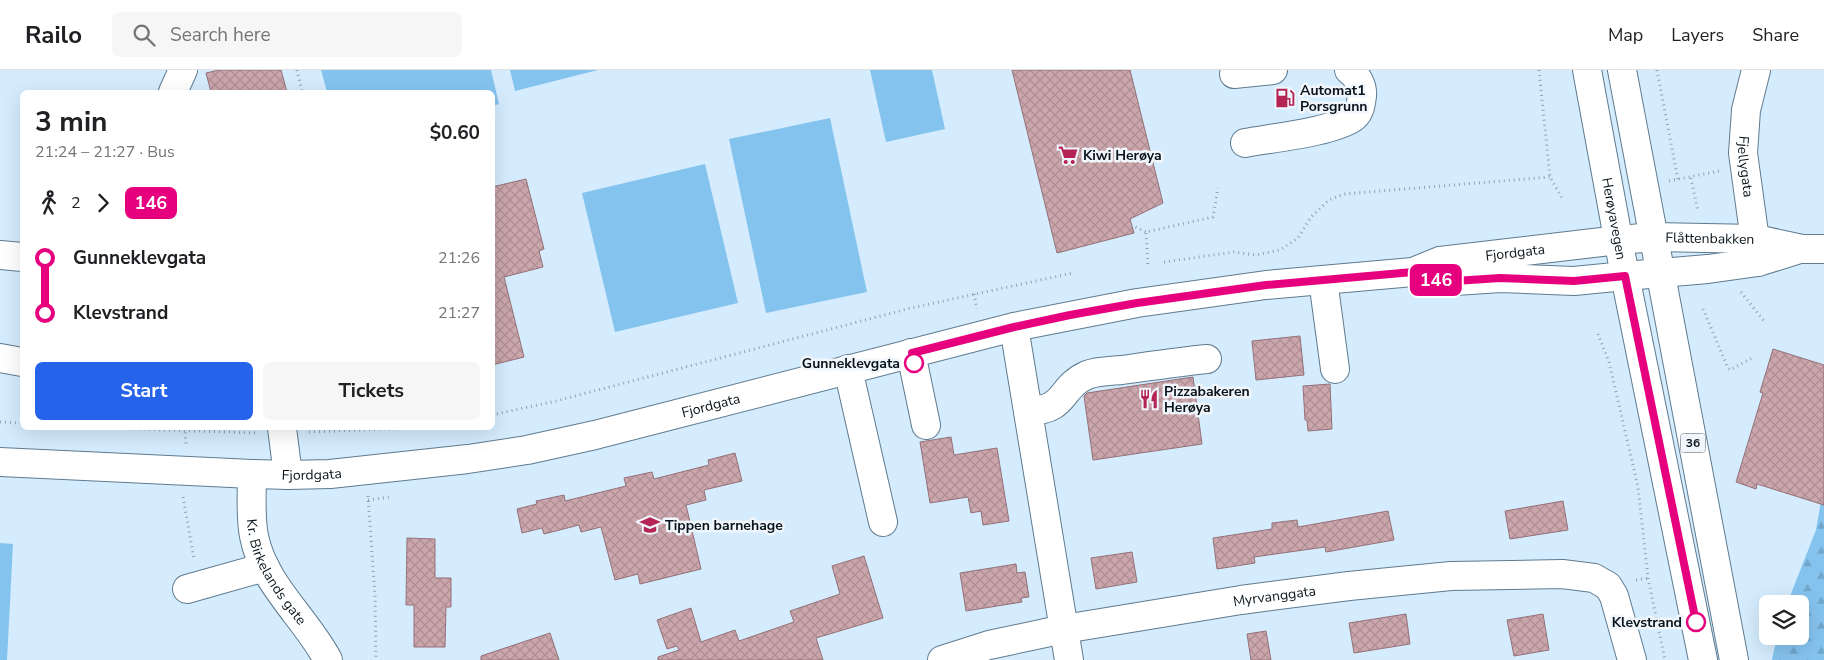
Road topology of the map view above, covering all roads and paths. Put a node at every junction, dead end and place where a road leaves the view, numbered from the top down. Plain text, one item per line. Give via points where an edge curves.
1 (183, 70) edge
2 (297, 70) edge
3 (1273, 70) edge
4 (1349, 70) edge
5 (1539, 70) edge
6 (1587, 70) edge
7 (1622, 70) edge
8 (1657, 70) edge
9 (1756, 70) edge
10 (1234, 74) dead end
11 (174, 90) edge
12 (302, 90) edge
13 (1245, 143) dead end
14 (1744, 165) junction
15 (1550, 177) junction
16 (1691, 178) junction
17 (1678, 180) junction
18 (1665, 182) dead end
19 (1218, 188) dead end
20 (1562, 198) dead end
21 (1698, 216) dead end
22 (1132, 225) dead end
23 (1146, 232) junction
24 (1654, 237) junction
25 (1619, 240) junction
26 (1813, 249) edge
27 (1757, 251) junction
28 (0, 255) edge
29 (20, 257) edge
30 (1164, 262) dead end
31 (1148, 264) dead end
32 (1413, 272) junction
33 (1073, 273) dead end
34 (1661, 273) junction
35 (1625, 276) junction
36 (1323, 280) junction
37 (1738, 289) dead end
38 (1703, 309) dead end
39 (1764, 321) dead end
40 (1014, 327) junction
41 (1598, 334) dead end
42 (912, 353) junction
43 (0, 358) edge
44 (1752, 358) dead end
45 (1207, 359) dead end
46 (20, 362) edge
47 (848, 369) junction
48 (1335, 369) dead end
49 (1028, 411) junction
50 (495, 413) edge
51 (0, 422) edge
52 (20, 423) edge
53 (926, 425) dead end
54 (184, 430) edge
55 (282, 430) edge
56 (186, 448) dead end
57 (0, 462) edge
58 (367, 471) junction
59 (252, 474) junction
60 (288, 475) junction
61 (188, 491) dead end
62 (884, 522) dead end
63 (265, 567) junction
64 (193, 588) joint
65 (1064, 629) junction
66 (328, 660) edge
67 (376, 660) edge
68 (942, 660) edge
69 (1069, 660) edge
70 (1632, 660) edge
71 (1666, 660) edge
72 (1703, 660) edge
73 (1734, 660) edge

1 - 11 main road
2 - 12 path
3 - 10 main road
4 - 13 main road via 1356,75 1362,91 1361,106 1355,116 1335,127
5 - 15 path
6 - 25 main road, Herøyavegen / 36
7 - 24 main road, 36
8 - 17 path
9 - 14 main road, Fjellygata via 1746,110
14 - 16 path
14 - 27 main road, Fjellygata
15 - 20 path
15 - 30 path via 1344,194 1329,200 1311,218 1298,238 1280,250 1256,255 1234,252
16 - 17 path
16 - 21 path
17 - 18 path
19 - 23 path via 1213,217
22 - 23 path
23 - 31 path
24 - 25 main road, Flåttenbakken
24 - 27 main road, Flåttenbakken
24 - 34 main road, 36
25 - 32 main road, Fjordgata via 1440,261
25 - 35 main road, Herøyavegen / 36
26 - 27 main road, Flåttenbakken
27 - 34 main road, Flåttenbakken via 1708,269
28 - 29 main road
32 - 35 main road, Fjordgata via 1440,282 1500,278 1574,281
32 - 36 main road, Fjordgata
33 - 50 path via 911,308 556,401
34 - 35 main road, Flåttenbakken
34 - 73 main road, 36
35 - 72 main road, Herøyavegen / 36
36 - 40 main road, Fjordgata via 1137,303
36 - 48 main road
37 - 39 path
38 - 44 path via 1730,370
40 - 42 main road, Fjordgata
40 - 49 main road
41 - 71 path via 1609,362 1638,487 1648,578
42 - 47 main road, Fjordgata
42 - 53 main road
43 - 46 main road
45 - 49 main road via 1089,374 1071,385 1054,406
47 - 58 main road, Fjordgata via 537,448 468,460
47 - 62 main road
49 - 65 main road
51 - 52 path
54 - 56 path
55 - 60 main road
57 - 59 main road, Fjordgata
58 - 60 main road, Fjordgata
58 - 67 path
59 - 60 main road, Fjordgata
59 - 63 main road, Kr. Birkelands gate via 254,537
61 - 64 path via 183,497
63 - 64 main road
63 - 66 main road, Kr. Birkelands gate
65 - 68 main road, Myrvanggata via 989,645
65 - 69 main road
65 - 70 main road, Myrvanggata via 1349,586 1451,576 1562,574 1594,578 1608,586 1614,596

